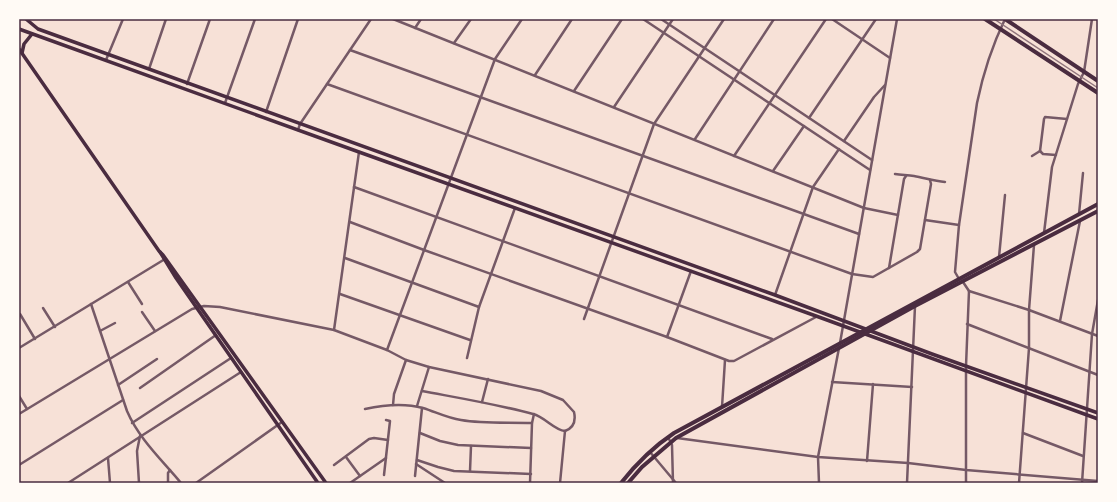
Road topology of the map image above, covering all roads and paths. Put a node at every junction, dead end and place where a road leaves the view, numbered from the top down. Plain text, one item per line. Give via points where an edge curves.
1 (26, 19) edge
2 (33, 19) edge
3 (123, 19) edge
4 (166, 19) edge
5 (210, 19) edge
6 (255, 19) edge
7 (298, 19) edge
8 (371, 19) edge
9 (393, 19) edge
10 (421, 19) edge
11 (471, 19) edge
12 (522, 19) edge
13 (572, 19) edge
14 (622, 19) edge
15 (643, 19) edge
16 (661, 19) edge
17 (673, 19) edge
18 (724, 19) edge
19 (774, 19) edge
20 (826, 19) edge
21 (832, 19) edge
22 (876, 19) edge
23 (897, 19) edge
24 (985, 19) edge
25 (1005, 19) edge
26 (1092, 19) edge
27 (30, 24) junction
28 (669, 25) junction
29 (415, 28) junction
30 (19, 29) edge
31 (1000, 29) junction
32 (664, 33) junction
33 (32, 34) junction
34 (862, 39) junction
35 (454, 43) junction
36 (704, 48) junction
37 (19, 49) edge
38 (350, 50) junction
39 (20, 54) edge
40 (109, 55) junction
41 (699, 56) junction
42 (890, 58) junction
43 (495, 59) junction
44 (106, 60) junction
45 (149, 70) junction
46 (739, 71) junction
47 (1084, 72) junction
48 (534, 75) junction
49 (168, 76) junction
50 (734, 79) junction
51 (1079, 81) junction
52 (1098, 81) edge
53 (166, 82) junction
54 (187, 84) junction
55 (327, 84) junction
56 (886, 85) junction
57 (574, 91) junction
58 (1098, 93) edge
59 (774, 95) junction
60 (481, 97) junction
61 (227, 98) junction
62 (225, 103) junction
63 (769, 103) junction
64 (614, 107) junction
65 (266, 112) junction
66 (809, 118) junction
67 (1067, 119) junction
68 (300, 124) junction
69 (654, 124) junction
70 (804, 126) junction
71 (298, 130) junction
72 (466, 135) junction
73 (695, 140) junction
74 (844, 141) junction
75 (839, 149) junction
76 (1040, 151) junction
77 (359, 152) junction
78 (1056, 154) junction
79 (643, 155) junction
80 (734, 156) junction
81 (1032, 156) dead end
82 (872, 160) junction
83 (870, 170) junction
84 (773, 171) junction
85 (1083, 173) dead end
86 (895, 174) dead end
87 (906, 176) junction
88 (450, 178) junction
89 (930, 180) junction
90 (945, 182) dead end
91 (448, 183) junction
92 (354, 187) junction
93 (813, 187) junction
94 (629, 194) junction
95 (1005, 194) dead end
96 (1098, 204) edge
97 (515, 208) junction
98 (864, 208) junction
99 (1098, 211) edge
100 (803, 214) junction
101 (1079, 214) junction
102 (898, 215) junction
103 (436, 217) junction
104 (925, 220) junction
105 (1080, 221) junction
106 (350, 222) junction
107 (959, 225) junction
108 (1044, 233) junction
109 (859, 234) junction
110 (613, 237) junction
111 (1034, 238) junction
112 (503, 241) junction
113 (611, 242) junction
114 (1034, 245) junction
115 (424, 250) junction
116 (790, 252) junction
117 (999, 257) junction
118 (345, 258) junction
119 (165, 260) junction
120 (889, 268) junction
121 (691, 271) junction
122 (491, 274) junction
123 (852, 274) junction
124 (599, 276) junction
125 (958, 279) junction
126 (128, 282) junction
127 (963, 282) junction
128 (412, 283) junction
129 (969, 291) junction
130 (340, 294) junction
131 (775, 295) junction
132 (1098, 300) edge
133 (91, 304) junction
134 (142, 304) dead end
135 (915, 304) junction
136 (679, 305) junction
137 (478, 306) junction
138 (198, 307) junction
139 (43, 308) dead end
140 (588, 309) junction
141 (1029, 310) junction
142 (142, 312) dead end
143 (20, 314) dead end
144 (400, 315) junction
145 (816, 316) junction
146 (584, 319) dead end
147 (844, 321) junction
148 (1060, 321) junction
149 (115, 323) dead end
150 (967, 324) junction
151 (843, 326) junction
152 (55, 327) junction
153 (866, 329) junction
154 (334, 330) junction
155 (100, 331) junction
156 (155, 331) junction
157 (872, 331) junction
158 (860, 332) junction
159 (866, 334) junction
160 (1092, 334) junction
161 (216, 336) junction
162 (1098, 336) edge
163 (667, 337) junction
164 (35, 338) junction
165 (470, 340) junction
166 (773, 340) junction
167 (840, 343) junction
168 (914, 347) junction
169 (19, 348) edge
170 (1029, 348) junction
171 (839, 349) junction
172 (387, 350) junction
173 (913, 352) junction
174 (231, 358) junction
175 (467, 358) dead end
176 (157, 359) dead end
177 (110, 360) junction
178 (406, 360) junction
179 (725, 360) junction
180 (966, 366) junction
181 (429, 367) junction
182 (967, 371) junction
183 (1089, 371) junction
184 (241, 372) junction
185 (1098, 375) edge
186 (488, 379) junction
187 (832, 382) junction
188 (873, 384) junction
189 (118, 385) junction
190 (912, 386) junction
191 (140, 388) dead end
192 (1026, 388) junction
193 (422, 391) junction
194 (1026, 393) junction
195 (19, 396) edge
196 (123, 400) junction
197 (482, 402) junction
198 (393, 405) junction
199 (417, 406) junction
200 (722, 407) junction
201 (422, 408) junction
202 (27, 409) junction
203 (365, 409) dead end
204 (1087, 409) junction
205 (19, 414) edge
206 (534, 414) junction
207 (1098, 414) edge
208 (1086, 415) junction
209 (386, 420) dead end
210 (1098, 420) edge
211 (282, 422) junction
212 (132, 423) junction
213 (532, 423) junction
214 (278, 425) junction
215 (565, 431) junction
216 (420, 433) junction
217 (1023, 433) junction
218 (140, 436) junction
219 (670, 436) junction
220 (676, 438) junction
221 (388, 440) junction
222 (672, 441) junction
223 (471, 446) junction
224 (531, 448) junction
225 (649, 452) junction
226 (1083, 456) junction
227 (346, 457) junction
228 (652, 457) junction
229 (818, 457) junction
230 (108, 458) junction
231 (386, 458) junction
232 (416, 460) junction
233 (867, 460) junction
234 (908, 463) junction
235 (416, 464) junction
236 (19, 465) edge
237 (334, 465) dead end
238 (170, 470) junction
239 (966, 470) junction
240 (470, 471) junction
241 (384, 474) dead end
242 (531, 474) junction
243 (1020, 475) junction
244 (360, 476) junction
245 (415, 476) dead end
246 (673, 479) junction
247 (1098, 481) edge
248 (316, 482) edge
249 (1082, 482) edge
250 (68, 483) edge
251 (110, 483) edge
252 (138, 483) edge
253 (168, 483) edge
254 (181, 483) edge
255 (196, 483) edge
256 (326, 483) edge
257 (350, 483) edge
258 (445, 483) edge
259 (530, 483) edge
260 (560, 483) edge
261 (621, 483) edge
262 (628, 483) edge
263 (673, 483) edge
264 (676, 483) edge
265 (819, 483) edge
266 (907, 483) edge
267 (966, 483) edge
268 (1019, 483) edge

1 - 27 main road
2 - 27 street
3 - 40 street
4 - 45 street
5 - 54 street
6 - 61 street
7 - 65 street
8 - 38 street
9 - 29 street
10 - 29 street
11 - 35 street
12 - 43 street
13 - 48 street
14 - 57 street
15 - 32 street
16 - 28 street
17 - 28 street
18 - 36 street
19 - 46 street
20 - 59 street
21 - 34 street
22 - 34 street
23 - 42 street
24 - 31 main road
25 - 31 street
25 - 47 main road
26 - 47 street
27 - 40 main road
28 - 32 street
28 - 36 street
29 - 35 street
30 - 33 main road
31 - 51 main road
31 - 107 street via 977,103
32 - 41 street
32 - 64 street
33 - 39 main road
33 - 44 main road
34 - 42 street
34 - 66 street
35 - 43 street
36 - 41 street
36 - 46 street
37 - 39 main road
38 - 55 street
38 - 60 street
39 - 119 main road
40 - 44 street
40 - 45 main road
41 - 50 street
41 - 69 street
42 - 56 street
43 - 48 street
43 - 60 street
44 - 53 main road
45 - 49 main road
46 - 50 street
46 - 59 street
47 - 51 street
47 - 52 main road
48 - 57 street
49 - 53 main road
49 - 54 main road
50 - 63 street
50 - 73 street
51 - 58 main road
51 - 67 street
53 - 62 main road
54 - 61 main road
55 - 68 street
55 - 72 street
56 - 74 street via 874,97
56 - 82 street
57 - 64 street
59 - 63 street
59 - 66 street
60 - 72 street
60 - 79 street
61 - 62 street
61 - 65 main road
62 - 71 main road
63 - 70 street
63 - 80 street
64 - 69 street
65 - 68 main road
66 - 74 street
67 - 76 street via 1045,117
67 - 78 street
68 - 71 street
68 - 88 main road
69 - 73 street
69 - 79 street
70 - 75 street
70 - 84 street
71 - 77 main road
72 - 88 street
72 - 94 street
73 - 80 street
74 - 82 street
75 - 83 street
75 - 93 street
76 - 78 street via 1043,154
76 - 81 street
77 - 91 main road
77 - 92 street
78 - 108 street via 1052,167
79 - 94 street
79 - 100 street
80 - 84 street
82 - 83 street
83 - 98 street
84 - 93 street
85 - 101 street
86 - 87 street
87 - 89 street
87 - 102 street
88 - 91 street
88 - 110 main road
89 - 90 street
89 - 104 street
91 - 97 main road
91 - 103 street
92 - 103 street
92 - 106 street
93 - 98 street
93 - 100 street
94 - 110 street
94 - 116 street
95 - 117 street
96 - 101 main road
97 - 112 street
97 - 113 main road
98 - 102 street
98 - 109 street
99 - 105 main road
100 - 109 street
100 - 116 street
101 - 108 main road
102 - 120 street
103 - 112 street
103 - 115 street
104 - 107 street
104 - 120 street via 920,249
105 - 114 main road
105 - 148 street
106 - 115 street
106 - 118 street
107 - 125 street via 955,272
108 - 111 main road
109 - 123 street
110 - 113 street
110 - 131 main road
111 - 114 street
111 - 117 main road
112 - 122 street
112 - 124 street
113 - 121 main road
113 - 124 street
114 - 127 main road
114 - 141 street
115 - 122 street
115 - 128 street
116 - 123 street
116 - 131 street
117 - 125 main road
118 - 128 street
118 - 130 street
119 - 126 street
119 - 138 main road
120 - 123 street via 873,277
121 - 136 street
121 - 145 main road
122 - 137 street
122 - 140 street
123 - 147 street
124 - 136 street
124 - 140 street
125 - 127 street
125 - 135 main road
126 - 133 street
126 - 134 street
127 - 129 street
127 - 135 main road
128 - 137 street
128 - 144 street
129 - 141 street
129 - 150 street
130 - 144 street
130 - 154 street
131 - 147 main road
132 - 160 street
133 - 152 street
133 - 155 street
135 - 153 main road
135 - 157 main road
135 - 168 street
136 - 163 street
136 - 166 street
137 - 165 street
138 - 154 street via 220,307
138 - 156 street
138 - 161 main road
138 - 211 main road
139 - 152 street
140 - 146 street
140 - 163 street
141 - 148 street
141 - 170 street
142 - 156 street
143 - 164 street
144 - 165 street
144 - 172 street
145 - 151 main road
145 - 166 street
147 - 151 street
147 - 153 main road
148 - 160 street
149 - 155 street
150 - 170 street
150 - 180 street
151 - 158 main road
151 - 167 street
152 - 164 street
153 - 157 main road
153 - 158 main road
154 - 172 street
155 - 177 street
156 - 177 street
157 - 159 main road
157 - 168 main road
158 - 159 main road
158 - 167 main road
159 - 171 main road
159 - 173 main road
160 - 162 street
160 - 183 street
161 - 174 main road
161 - 191 street
163 - 179 street
164 - 169 street
165 - 175 street
166 - 179 street via 731,362
167 - 171 street
167 - 200 main road
168 - 173 street
168 - 180 main road
170 - 183 street
170 - 192 street
171 - 187 street
171 - 220 main road
172 - 178 street
173 - 182 main road
173 - 190 street
174 - 184 main road
174 - 212 street
176 - 189 street
177 - 189 street
177 - 202 street
178 - 181 street
178 - 198 street via 394,394
179 - 200 street
180 - 182 street
180 - 192 main road
181 - 186 street
181 - 193 street
182 - 194 main road
182 - 239 street
183 - 185 street
183 - 204 street
184 - 214 main road
184 - 218 street
186 - 197 street
186 - 215 street via 541,391 563,400 573,410 575,417 573,426
187 - 188 street
187 - 229 street
188 - 190 street
188 - 233 street
189 - 196 street
190 - 234 street
192 - 194 street
192 - 204 main road
193 - 197 street
193 - 199 street
194 - 208 main road
194 - 217 street
195 - 202 street
196 - 212 street
196 - 236 street
197 - 206 street
198 - 199 street
198 - 203 street
199 - 201 street
200 - 219 main road
201 - 213 street via 462,420
201 - 216 street
202 - 205 street
204 - 207 main road
204 - 208 street
206 - 213 street
206 - 215 street via 547,420 558,430
208 - 210 main road
208 - 226 street
209 - 221 street via 390,420
211 - 214 street
211 - 256 main road
212 - 218 street
213 - 224 street
214 - 248 main road
214 - 255 street
215 - 260 street
216 - 223 street via 448,444
216 - 232 street
217 - 226 street
217 - 243 street
218 - 230 street
218 - 238 street
218 - 252 street via 137,451
219 - 220 street
219 - 222 street
219 - 225 main road
220 - 222 main road
220 - 229 street
221 - 227 street via 369,439
221 - 231 street
222 - 228 main road
222 - 246 street
223 - 224 street
223 - 240 street
224 - 242 street
225 - 228 street
225 - 261 main road
226 - 249 street
227 - 237 street
227 - 244 street
228 - 246 street
228 - 262 main road
229 - 233 street
229 - 265 street
230 - 250 street
230 - 251 street
231 - 241 street
231 - 244 street
232 - 235 street
232 - 240 street via 442,469
233 - 234 street
234 - 239 street
234 - 266 street
235 - 245 street
235 - 258 street
238 - 253 street
238 - 254 street
239 - 243 street
239 - 267 street
240 - 242 street
242 - 259 street
243 - 249 street
243 - 268 street
244 - 257 street
246 - 263 street
246 - 264 street
247 - 249 street

